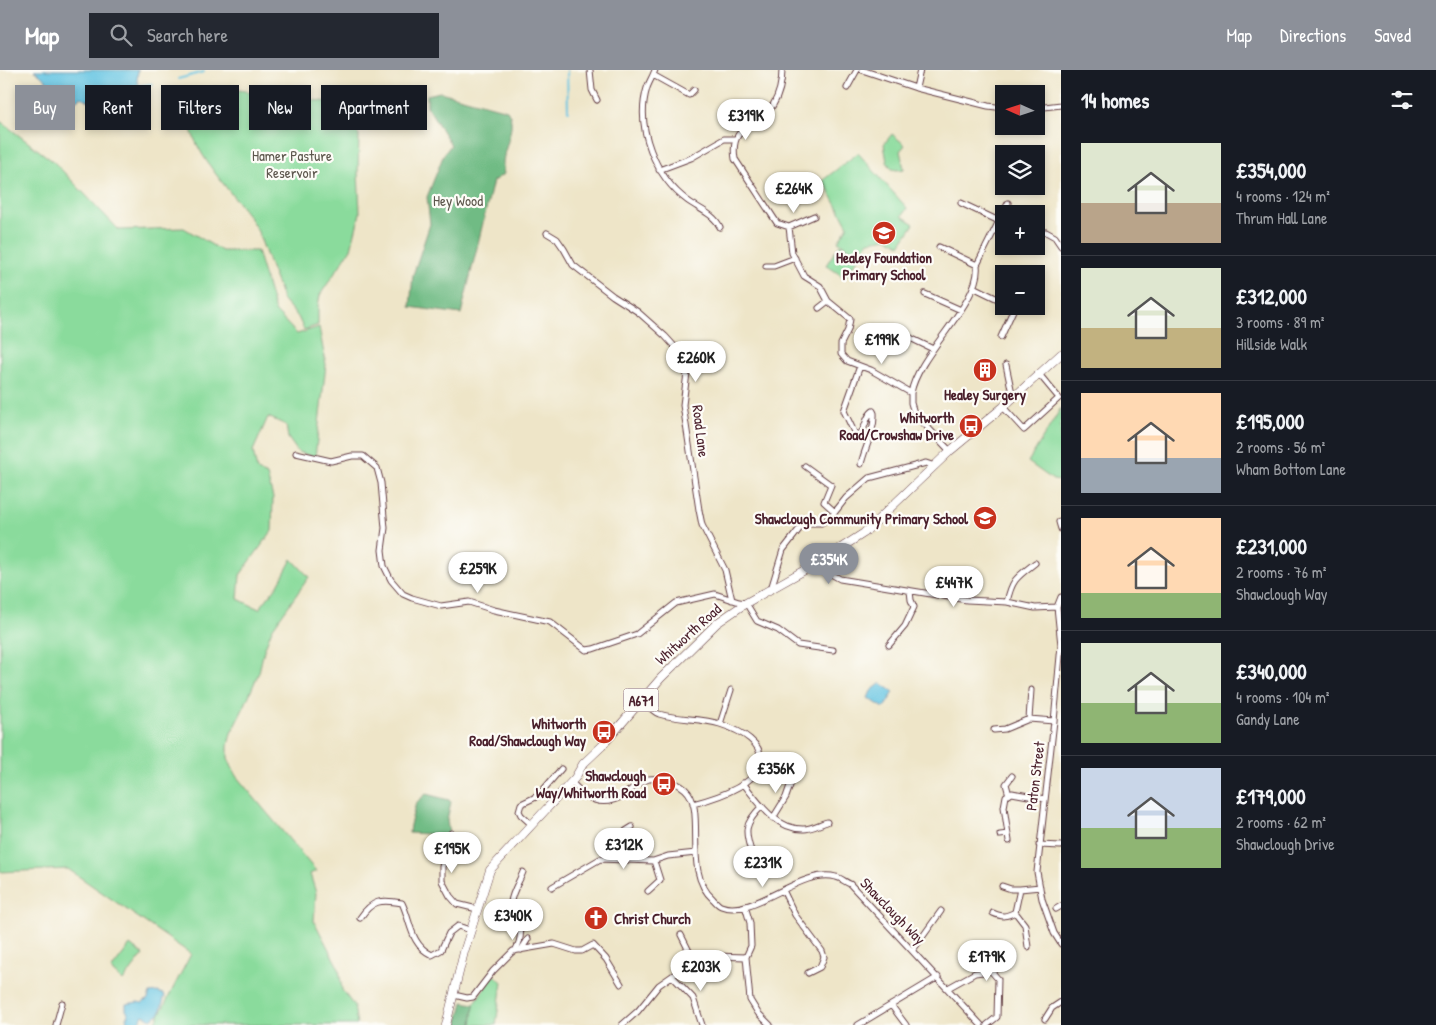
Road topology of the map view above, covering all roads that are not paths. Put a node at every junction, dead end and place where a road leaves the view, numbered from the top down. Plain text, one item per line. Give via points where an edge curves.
1 (590, 70) edge
2 (782, 70) edge
3 (857, 70) edge
4 (862, 70) edge
5 (920, 70) edge
6 (654, 72) edge
7 (846, 88) dead end
8 (916, 88) junction
9 (694, 90) dead end
10 (597, 100) dead end
11 (1061, 105) edge
12 (995, 107) edge
13 (1045, 107) edge
14 (735, 140) junction
15 (659, 170) junction
16 (961, 203) dead end
17 (814, 216) dead end
18 (995, 220) edge
19 (720, 227) dead end
20 (789, 227) junction
21 (995, 228) edge
22 (1046, 232) dead end
23 (547, 233) dead end
24 (1061, 246) edge
25 (939, 247) dead end
26 (794, 258) junction
27 (978, 265) junction
28 (766, 266) dead end
29 (973, 288) junction
30 (925, 294) dead end
31 (995, 298) edge
32 (828, 301) junction
33 (819, 308) dead end
34 (961, 310) junction
35 (1011, 315) edge
36 (1001, 337) dead end
37 (894, 346) dead end
38 (933, 349) junction
39 (1061, 354) edge
40 (1006, 365) dead end
41 (860, 366) junction
42 (1039, 374) junction
43 (911, 393) junction
44 (1013, 398) junction
45 (1004, 407) junction
46 (950, 451) junction
47 (296, 452) dead end
48 (861, 464) dead end
49 (805, 466) dead end
50 (935, 466) junction
51 (835, 512) junction
52 (820, 562) junction
53 (1035, 563) dead end
54 (771, 589) junction
55 (910, 591) junction
56 (1061, 597) edge
57 (732, 600) junction
58 (1007, 602) junction
59 (746, 603) junction
60 (1057, 606) junction
61 (1060, 623) edge
62 (889, 646) dead end
63 (833, 650) dead end
64 (1060, 673) edge
65 (731, 689) dead end
66 (1031, 690) dead end
67 (641, 699) junction
68 (1029, 719) junction
69 (1054, 720) junction
70 (720, 724) junction
71 (994, 730) dead end
72 (561, 769) dead end
73 (1012, 776) dead end
74 (794, 777) dead end
75 (571, 782) junction
76 (743, 782) junction
77 (1010, 795) junction
78 (1044, 799) junction
79 (693, 804) junction
80 (762, 806) junction
81 (774, 818) junction
82 (827, 822) dead end
83 (532, 825) junction
84 (632, 827) dead end
85 (451, 833) dead end
86 (1008, 834) junction
87 (1000, 835) dead end
88 (1009, 841) dead end
89 (1040, 845) junction
90 (1061, 846) edge
91 (696, 853) junction
92 (752, 854) dead end
93 (622, 860) junction
94 (654, 860) junction
95 (523, 872) dead end
96 (1002, 886) dead end
97 (552, 887) dead end
98 (1040, 887) junction
99 (1020, 889) junction
100 (783, 890) junction
101 (648, 891) dead end
102 (745, 906) junction
103 (477, 910) junction
104 (941, 912) dead end
105 (1015, 912) junction
106 (993, 913) dead end
107 (360, 918) dead end
108 (470, 930) junction
109 (681, 934) dead end
110 (528, 939) dead end
111 (1061, 944) edge
112 (1028, 947) dead end
113 (518, 950) junction
114 (913, 950) junction
115 (746, 957) junction
116 (694, 961) junction
117 (808, 973) dead end
118 (672, 976) junction
119 (938, 977) junction
120 (621, 984) dead end
121 (948, 988) junction
122 (454, 995) junction
123 (1061, 1002) edge
124 (62, 1003) dead end
125 (892, 1005) junction
126 (1045, 1019) dead end
127 (56, 1025) edge
128 (446, 1025) edge
129 (622, 1025) edge
130 (702, 1025) edge
131 (770, 1025) edge
132 (858, 1025) edge
133 (906, 1025) edge
134 (982, 1025) edge
135 (987, 1025) edge

1 - 10 street via 592,90
2 - 14 street via 782,82 773,105 740,131
3 - 7 street
4 - 8 street
5 - 8 street
6 - 9 street via 689,95
6 - 15 street via 647,88 644,113 647,139
8 - 12 street
11 - 13 street
14 - 15 street via 724,139 691,158
14 - 20 street via 735,159 777,223
15 - 19 street via 686,200 716,219
16 - 18 street
17 - 20 street
20 - 26 street
21 - 27 street
22 - 24 street
23 - 57 street, Road Lane via 557,239 573,265 638,312 685,358 685,424 698,510 724,570
25 - 27 street
26 - 28 street
26 - 32 street via 804,276 822,288
27 - 29 street
29 - 31 street
29 - 34 street
30 - 34 street
32 - 33 street
32 - 41 street via 850,318 841,354 847,361
34 - 38 street
35 - 36 street
37 - 38 street via 900,333
38 - 43 street via 917,373
39 - 42 main road, Whitworth Road / A671
40 - 44 street
41 - 43 street
41 - 48 street via 844,411 859,436 869,414 873,410 874,413
42 - 44 main road, Whitworth Road / A671
42 - 45 street via 1059,398 1024,430
43 - 46 street via 914,413
44 - 45 main road, Whitworth Road / A671
45 - 46 main road, Whitworth Road / A671
46 - 50 main road, Whitworth Road / A671
47 - 57 street via 331,461 363,456 377,468 383,496 384,566 403,594 412,598 442,606 469,602 550,622 586,650 638,634 676,603 715,594
49 - 51 street via 831,485 824,502
50 - 51 street via 926,463 869,478
50 - 52 main road, Whitworth Road / A671 via 864,533
51 - 54 street via 821,523 804,522 785,545
52 - 54 main road, Whitworth Road / A671
52 - 55 street via 840,579
53 - 58 street via 1015,578
54 - 59 main road, Whitworth Road / A671
55 - 58 street via 967,600
55 - 62 street via 914,607 905,626
56 - 60 street
57 - 59 street
58 - 60 street via 1035,608
59 - 63 street via 758,621 778,630 798,645
59 - 67 main road, Whitworth Road / A671 via 717,623
60 - 61 street, Paton Street
61 - 64 street, Paton Street
64 - 69 street, Paton Street
65 - 70 street
66 - 68 street
67 - 70 street via 658,713
67 - 75 main road, Whitworth Road / A671
68 - 69 street
68 - 71 street
69 - 78 street, Paton Street
70 - 76 street via 750,738 759,751 761,761 756,774
72 - 83 street via 538,796 521,804 521,815
73 - 77 street via 1006,784
74 - 81 street
75 - 79 street via 593,800 601,802 612,801 651,778 671,781 686,789
75 - 83 main road, Whitworth Road / A671
76 - 79 street via 722,796
76 - 80 street
77 - 78 street
77 - 86 street via 1006,796 1004,807
78 - 89 street, Paton Street
79 - 91 street, Shawclough Way
80 - 81 street
80 - 92 street via 753,815 746,836
81 - 82 street via 785,826 805,830
83 - 103 main road, Whitworth Road / A671 via 490,870
84 - 93 street via 624,832
85 - 103 street via 442,867 442,881 457,904
86 - 87 street
86 - 88 street
89 - 90 street
89 - 98 street, Paton Street via 1037,872
91 - 94 street
91 - 102 street, Shawclough Way via 697,876 707,894 721,906
93 - 94 street
93 - 97 street via 600,860
94 - 101 street via 660,880
95 - 113 street via 511,904 522,932
96 - 99 street
98 - 99 street
98 - 111 street, Paton Street via 1054,933
99 - 105 street
100 - 102 street, Shawclough Way
100 - 114 street, Shawclough Way via 815,877 836,877 850,884
100 - 117 street via 795,915 824,957 820,967
102 - 115 street via 751,946
103 - 108 main road, Whitworth Road / A671
104 - 114 street
105 - 106 street via 1008,916
105 - 112 street via 1025,924
107 - 108 street via 372,904 387,900 402,902 417,942 432,955 441,950 449,933 458,926
108 - 122 main road, Whitworth Road / A671
109 - 116 street
110 - 113 street
113 - 120 street via 556,944 576,952 593,945
113 - 122 street via 502,960 473,997
114 - 119 street, Shawclough Way
115 - 116 street via 714,956
115 - 131 street via 750,1000
116 - 118 street
118 - 129 street via 659,985
118 - 130 street via 693,998
119 - 121 street, Shawclough Way
119 - 125 street
121 - 134 street, Shawclough Way
121 - 135 street via 975,973 991,971 998,978 997,1017
122 - 128 main road, A671
123 - 126 street
124 - 127 street
125 - 132 street
125 - 133 street

